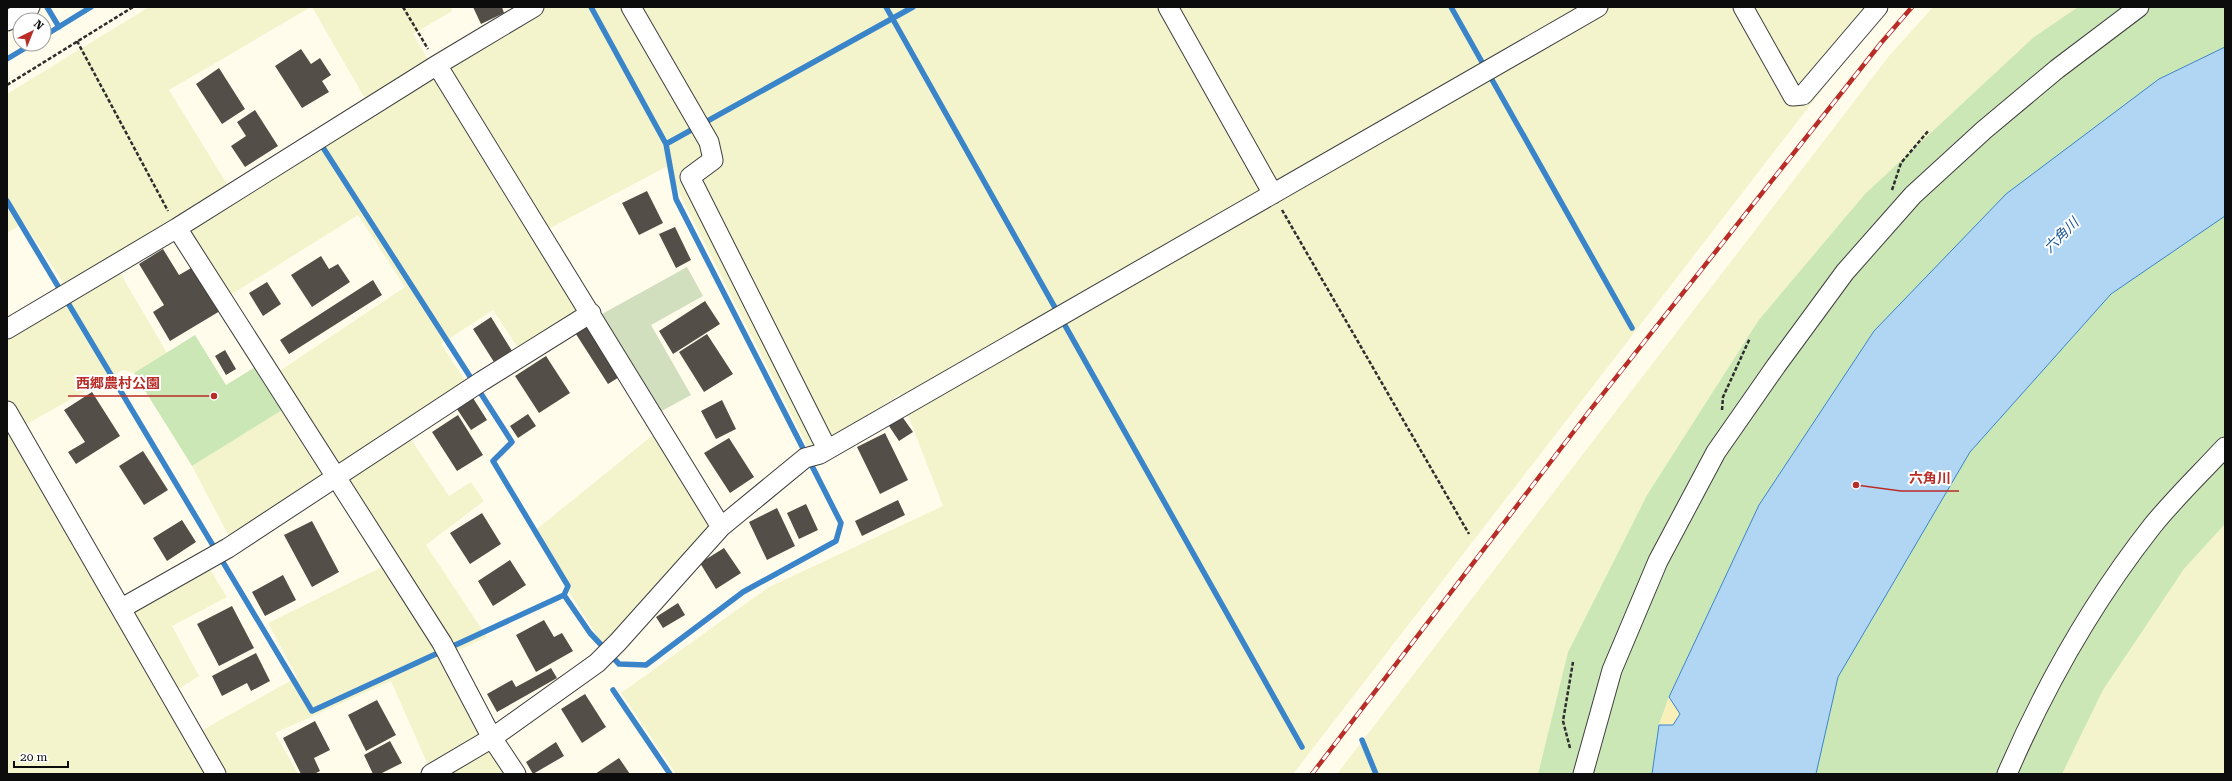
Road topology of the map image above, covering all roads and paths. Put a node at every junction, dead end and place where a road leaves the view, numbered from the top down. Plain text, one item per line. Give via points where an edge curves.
1 (30, 7) edge
2 (133, 7) edge
3 (402, 7) edge
4 (534, 7) edge
5 (631, 7) edge
6 (1168, 7) edge
7 (1598, 7) edge
8 (1742, 7) edge
9 (1878, 7) edge
10 (2140, 7) edge
11 (7, 21) edge
12 (77, 41) junction
13 (437, 65) junction
14 (7, 85) edge
15 (1929, 130) dead end
16 (1890, 193) dead end
17 (1273, 194) junction
18 (177, 228) junction
19 (591, 313) junction
20 (7, 329) edge
21 (1750, 338) dead end
22 (7, 411) edge
23 (1721, 413) dead end
24 (2225, 447) edge
25 (817, 454) junction
26 (338, 477) junction
27 (721, 527) junction
28 (1469, 534) dead end
29 (122, 608) junction
30 (1573, 662) dead end
31 (492, 738) junction
32 (1571, 751) dead end
33 (216, 774) edge
34 (432, 774) edge
35 (516, 774) edge
36 (1583, 774) edge
37 (2007, 774) edge

1 - 11 street
2 - 12 path
3 - 13 path
4 - 13 street
5 - 25 street via 709,142 713,160 690,177
6 - 17 street
7 - 17 street
8 - 9 street via 1794,96 1803,95
10 - 36 street via 2056,69 1984,130 1914,195 1845,272 1776,366 1716,452 1658,561 1612,670
12 - 14 path
12 - 18 path
13 - 18 street
13 - 19 street
15 - 16 path via 1901,163
17 - 25 street
17 - 28 path
18 - 20 street
18 - 26 street
19 - 26 street via 476,385
19 - 27 street
21 - 23 path via 1723,397
22 - 29 street
24 - 37 street via 2153,525 2102,598 2060,664 2025,732
25 - 27 street
26 - 29 street via 212,558
26 - 31 street via 454,662
27 - 31 street via 598,662
29 - 33 street
30 - 32 path via 1563,721
31 - 34 street
31 - 35 street

